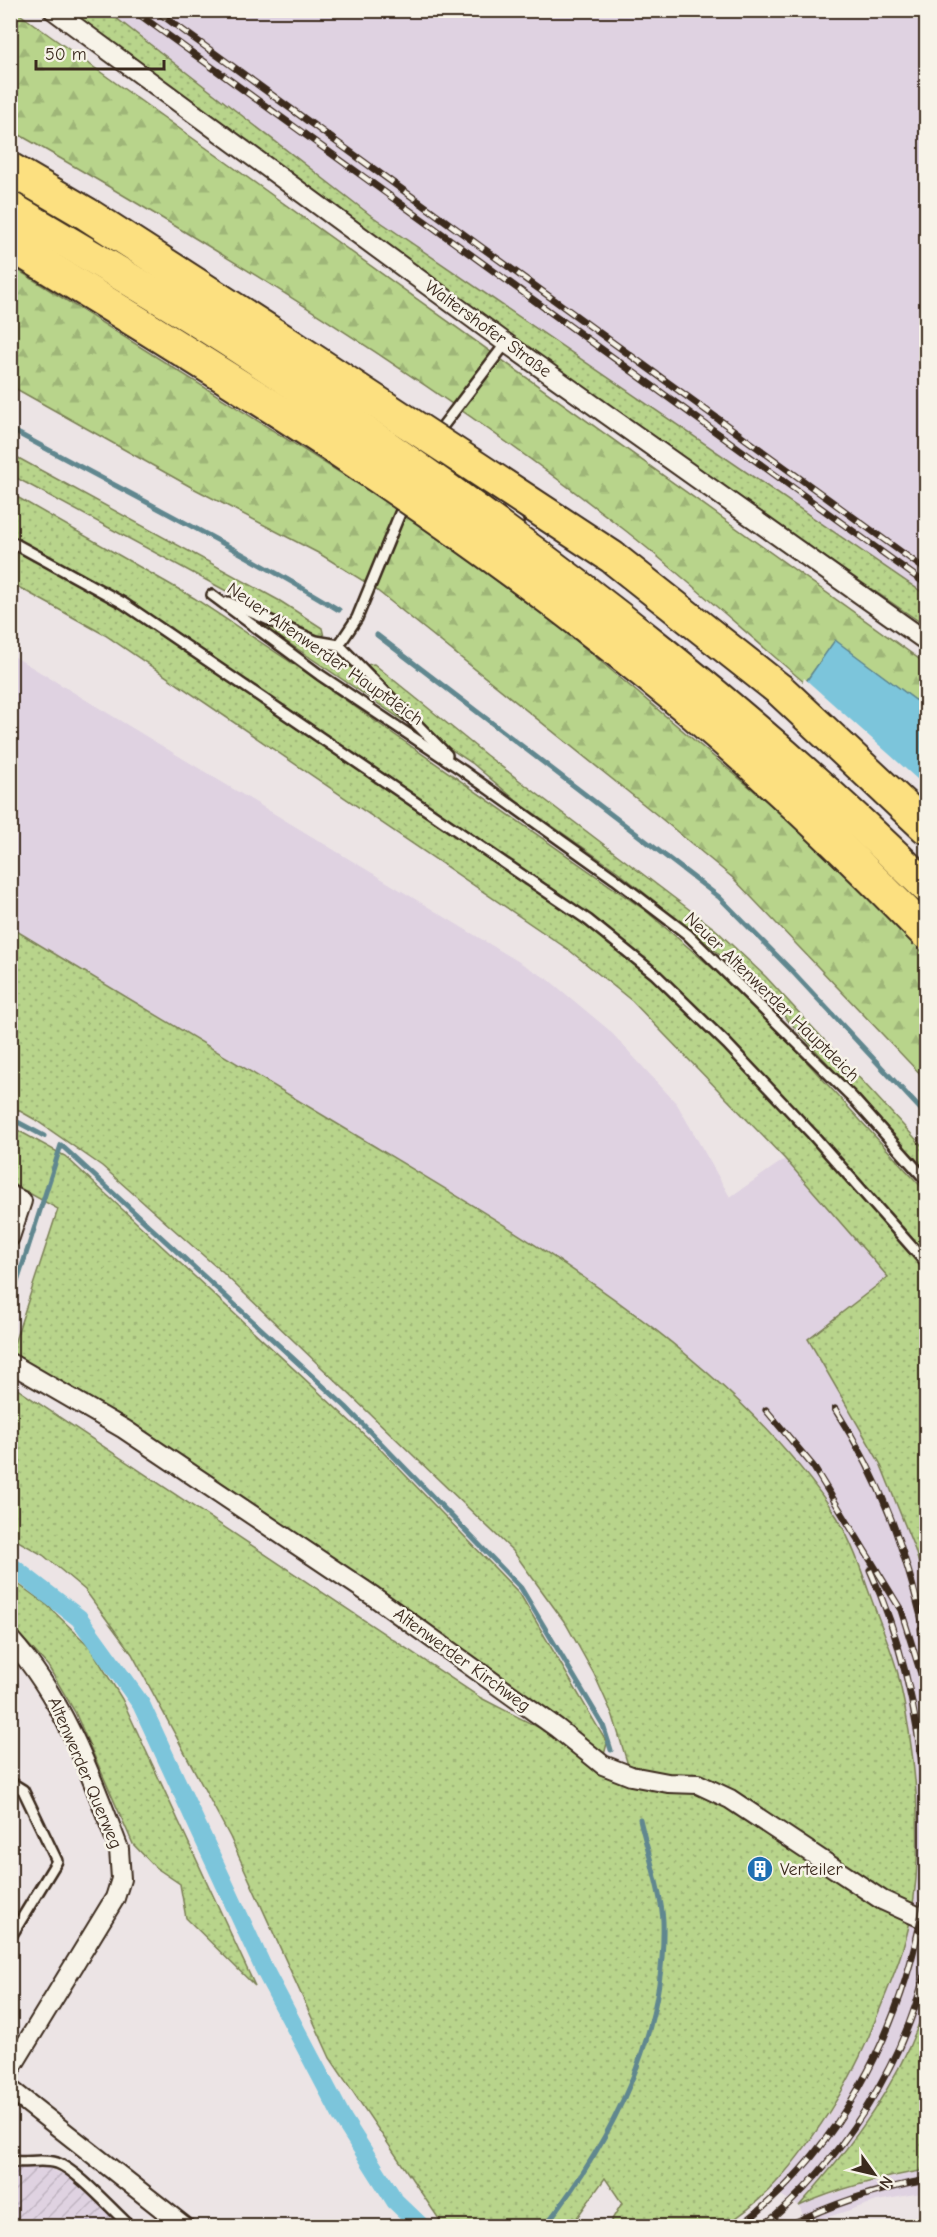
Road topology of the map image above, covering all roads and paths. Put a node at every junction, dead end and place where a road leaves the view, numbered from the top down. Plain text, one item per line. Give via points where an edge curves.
1 (54, 10) edge
2 (10, 169) edge
3 (10, 196) edge
4 (25, 211) edge
5 (10, 244) edge
6 (97, 247) dead end
7 (214, 318) dead end
8 (506, 343) junction
9 (419, 447) dead end
10 (429, 453) junction
11 (529, 531) dead end
12 (10, 541) edge
13 (927, 640) edge
14 (665, 641) dead end
15 (339, 645) junction
16 (462, 770) junction
17 (927, 827) edge
18 (927, 877) edge
19 (927, 886) edge
20 (927, 933) edge
21 (927, 1180) edge
22 (16, 1198) edge
23 (10, 1237) edge
24 (927, 1263) edge
25 (10, 1363) edge
26 (10, 1639) edge
27 (10, 1782) edge
28 (927, 1920) edge
29 (10, 1938) edge
30 (10, 2070) edge
31 (10, 2089) edge
32 (10, 2161) edge
33 (130, 2226) edge
34 (184, 2226) edge

1 - 8 street, Waltershofer Straße
2 - 17 highway, bridge via 330,370 612,556 780,690
3 - 4 lane
4 - 19 highway, bridge via 218,333 483,514 603,603 819,783
5 - 20 highway, bridge via 279,409 543,594 690,711 798,807
6 - 7 lane
8 - 10 lane via 436,435
8 - 13 street, Waltershofer Straße
9 - 10 lane
10 - 11 lane
10 - 15 lane via 398,515 357,618
12 - 24 lane via 123,603 588,921 655,974 727,1044
14 - 18 lane via 819,771
15 - 16 lane, Neuer Altenwerder Hauptdeich
15 - 16 lane, Neuer Altenwerder Hauptdeich via 316,641 212,595 320,675
16 - 21 lane, Neuer Altenwerder Hauptdeich via 687,934 852,1097
22 - 23 street
25 - 28 street, Altenwerder Kirchweg via 124,1429 373,1596 603,1765 631,1776 698,1784 730,1799 882,1900
26 - 30 street, Altenwerder Querweg via 36,1670 68,1724 119,1849 122,1868 115,1898
27 - 29 lane via 23,1790 57,1861
31 - 34 street
32 - 33 lane via 57,2163 71,2171

